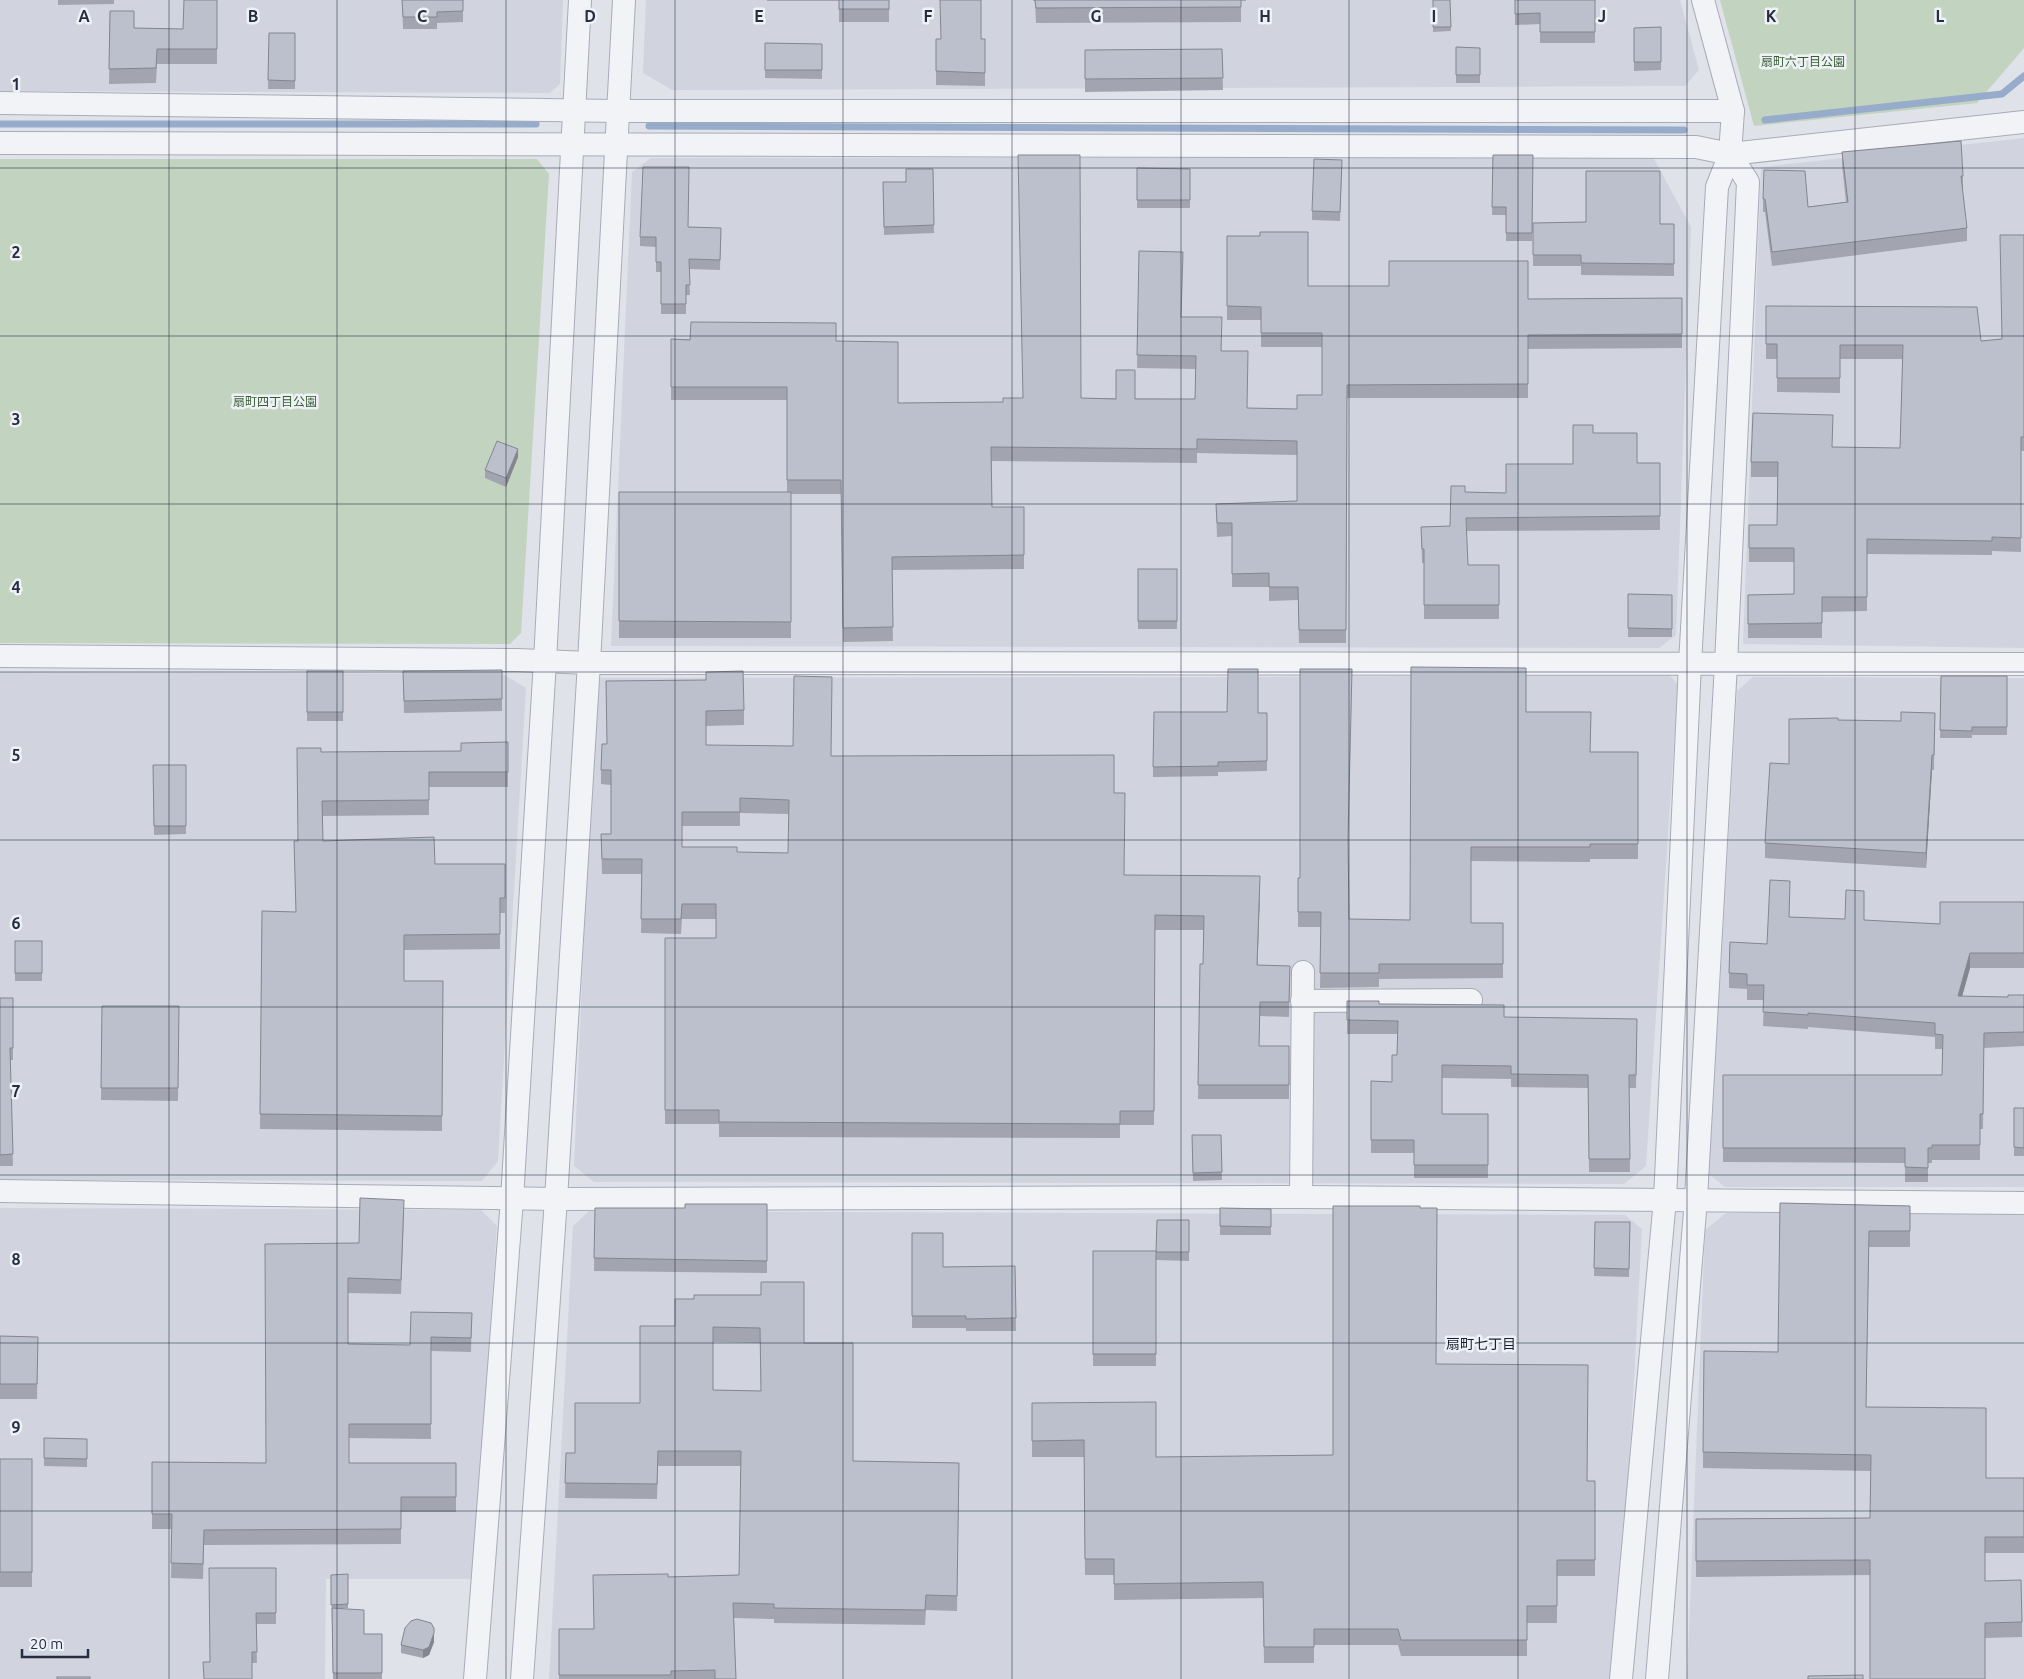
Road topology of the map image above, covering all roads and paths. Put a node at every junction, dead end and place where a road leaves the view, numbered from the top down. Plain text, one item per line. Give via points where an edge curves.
1 (580, 0) edge
2 (624, 0) edge
3 (1703, 0) edge
4 (0, 103) edge
5 (574, 110) junction
6 (618, 111) junction
7 (1733, 111) junction
8 (2024, 122) edge
9 (0, 142) edge
10 (616, 143) junction
11 (572, 145) junction
12 (1730, 154) junction
13 (0, 656) edge
14 (545, 661) junction
15 (588, 663) junction
16 (1690, 664) junction
17 (1726, 664) junction
18 (2024, 664) edge
19 (1303, 972) dead end
20 (1470, 1000) dead end
21 (1302, 1001) junction
22 (0, 1191) edge
23 (1301, 1197) junction
24 (512, 1199) junction
25 (1664, 1199) junction
26 (1696, 1199) junction
27 (556, 1200) junction
28 (2024, 1203) edge
29 (475, 1679) edge
30 (522, 1679) edge
31 (1622, 1679) edge
32 (1657, 1679) edge

1 - 5 street
2 - 6 street
3 - 7 street
4 - 5 street
5 - 6 street
5 - 11 street
6 - 7 street
6 - 10 street
7 - 12 street
8 - 12 street
9 - 11 street
10 - 11 street
10 - 12 street via 1696,147
10 - 15 street
11 - 14 street
12 - 16 street via 1717,187
12 - 17 street via 1748,182
13 - 14 street
14 - 15 street
14 - 24 street
15 - 16 street
15 - 27 street
16 - 17 street
16 - 25 street
17 - 18 street
17 - 26 street
19 - 21 street
20 - 21 street
21 - 23 street
22 - 24 street
23 - 25 street
23 - 27 street
24 - 27 street
24 - 29 street
25 - 26 street
25 - 31 street
26 - 28 street
26 - 32 street
27 - 30 street

